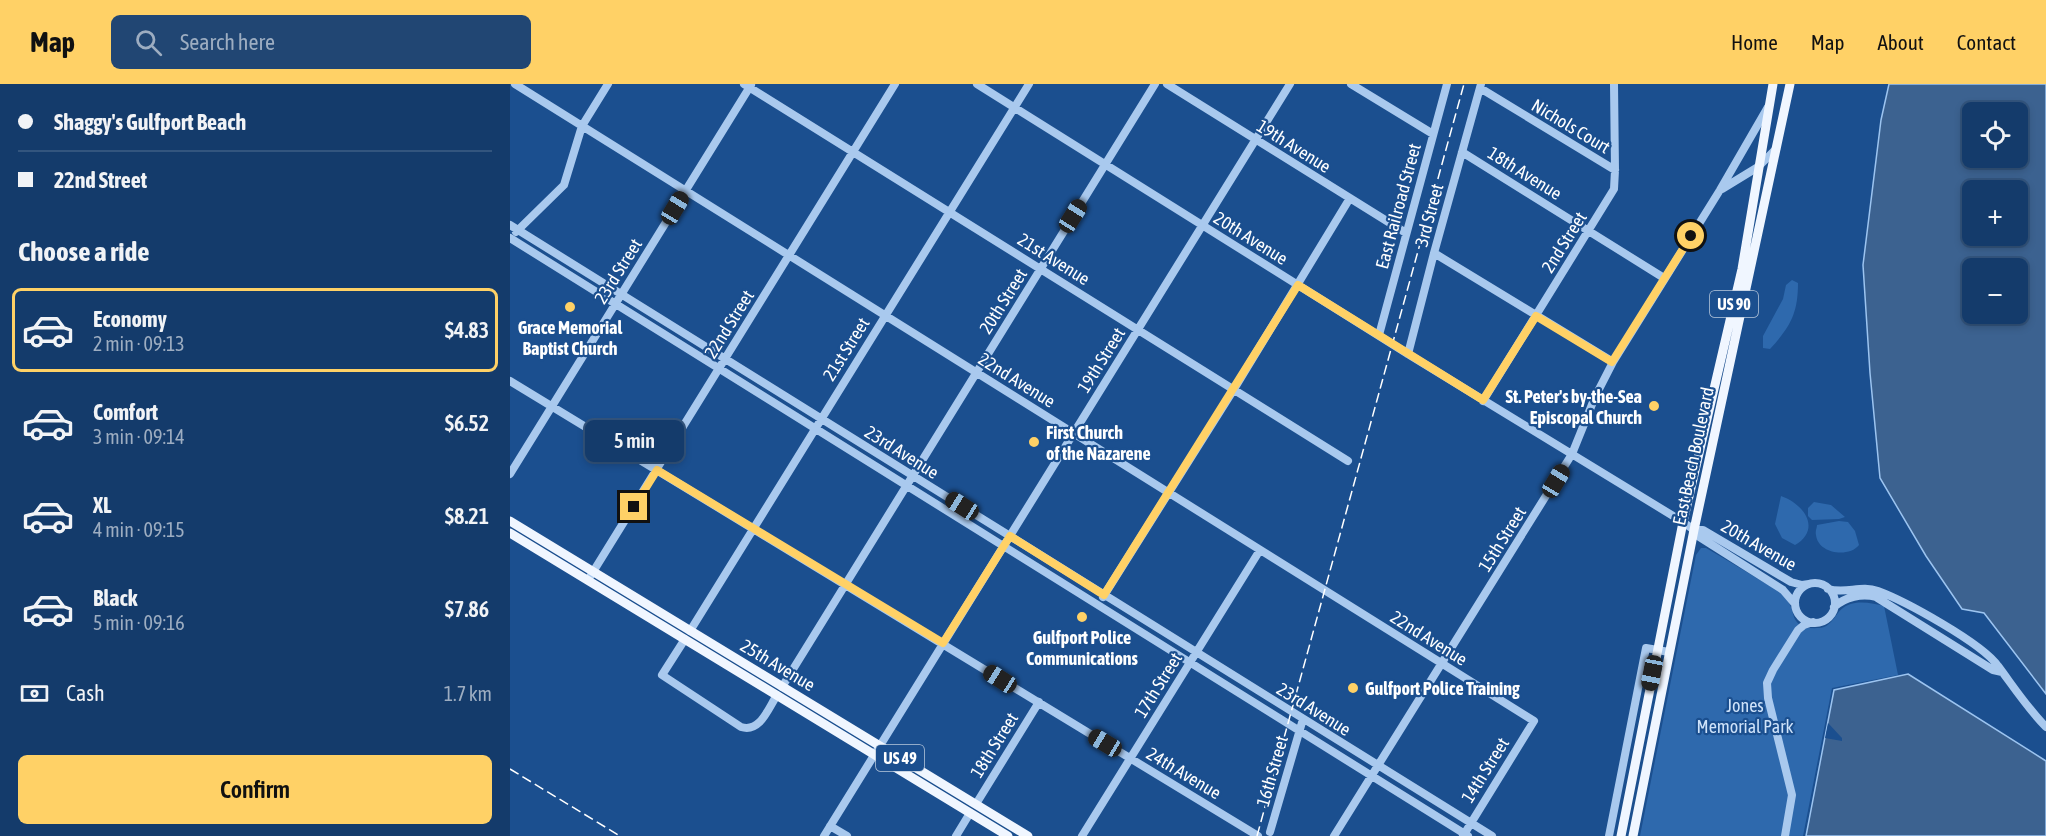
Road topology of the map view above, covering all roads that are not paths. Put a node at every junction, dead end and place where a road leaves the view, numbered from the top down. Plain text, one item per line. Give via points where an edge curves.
1 (515, 84) edge
2 (608, 84) edge
3 (896, 84) edge
4 (977, 84) edge
5 (1029, 84) edge
6 (1155, 84) edge
7 (1167, 84) edge
8 (1290, 84) edge
9 (1351, 84) edge
10 (1447, 84) edge
11 (1614, 84) edge
12 (1773, 84) edge
13 (1790, 84) edge
14 (748, 85) edge
15 (1481, 86) edge
16 (1769, 106) junction
17 (1014, 108) junction
18 (582, 126) junction
19 (1433, 134) junction
20 (1256, 140) junction
21 (1776, 149) junction
22 (853, 152) junction
23 (1462, 152) junction
24 (1105, 164) junction
25 (1758, 167) junction
26 (1615, 170) junction
27 (686, 190) junction
28 (1720, 190) junction
29 (1350, 198) junction
30 (950, 212) junction
31 (510, 225) edge
32 (1203, 225) junction
33 (518, 230) junction
34 (1589, 230) junction
35 (1406, 233) junction
36 (511, 240) edge
37 (1434, 253) junction
38 (789, 255) junction
39 (1041, 268) junction
40 (1664, 278) junction
41 (1298, 285) junction
42 (621, 294) junction
43 (615, 304) junction
44 (885, 315) junction
45 (1536, 316) junction
46 (1138, 329) junction
47 (1379, 335) junction
48 (1408, 354) junction
49 (725, 359) junction
50 (1612, 362) junction
51 (719, 369) junction
52 (976, 372) junction
53 (510, 381) edge
54 (1234, 389) junction
55 (1483, 400) junction
56 (553, 406) junction
57 (820, 418) junction
58 (814, 428) junction
59 (1074, 433) junction
60 (1572, 454) junction
61 (1348, 461) dead end
62 (657, 470) junction
63 (510, 474) edge
64 (912, 476) junction
65 (905, 486) junction
66 (1169, 493) junction
67 (510, 521) edge
68 (1683, 522) junction
69 (753, 528) junction
70 (1694, 530) junction
71 (510, 533) edge
72 (1010, 536) junction
73 (1003, 547) junction
74 (1260, 550) junction
75 (591, 576) junction
76 (845, 584) junction
77 (1809, 584) junction
78 (1828, 589) junction
79 (1104, 595) junction
80 (1098, 605) junction
81 (1834, 607) junction
82 (1796, 608) junction
83 (1814, 622) junction
84 (1795, 633) junction
85 (688, 635) junction
86 (943, 643) junction
87 (1656, 650) junction
88 (1669, 652) junction
89 (1196, 653) junction
90 (1190, 662) junction
91 (1443, 664) junction
92 (2002, 672) junction
93 (780, 691) junction
94 (1039, 702) junction
95 (1303, 719) junction
96 (1534, 721) joint
97 (741, 727) joint
98 (2046, 727) edge
99 (1298, 731) junction
100 (877, 750) junction
101 (1130, 758) junction
102 (1378, 766) junction
103 (1372, 776) junction
104 (1441, 804) junction
105 (973, 808) junction
106 (1429, 812) junction
107 (1471, 823) junction
108 (830, 826) junction
109 (1270, 832) dead end
110 (1465, 835) edge
111 (824, 836) edge
112 (847, 836) edge
113 (956, 836) edge
114 (1008, 836) edge
115 (1028, 836) edge
116 (1082, 836) edge
117 (1258, 836) edge
118 (1334, 836) edge
119 (1492, 836) edge
120 (1610, 836) edge
121 (1621, 836) edge
122 (1633, 836) edge
123 (1785, 836) edge

1 - 18 street, 22nd Avenue
2 - 18 street
3 - 22 street, 22nd Street
4 - 17 street, 20th Avenue
5 - 17 street, 21st Street
6 - 24 street, 20th Street
7 - 20 street, 19th Avenue
8 - 20 street, 19th Street
9 - 19 street
10 - 19 street, East Railroad Street
11 - 26 street, 2nd Street
12 - 16 main road, East Beach Boulevard / US 90
13 - 21 main road, East Beach Boulevard / US 90
14 - 22 street, 21st Avenue
14 - 27 street, 23rd Street
15 - 23 street, 3rd Street
15 - 26 street, Nichols Court
16 - 25 main road, East Beach Boulevard / US 90
16 - 28 street, 15th Street
17 - 24 street, 20th Avenue
17 - 30 street, 21st Street
18 - 27 street, 22nd Avenue
18 - 33 street via 564,185
19 - 35 street, East Railroad Street
20 - 29 street, 19th Avenue
20 - 32 street, 19th Street
21 - 25 street, 15th Street
21 - 70 main road, East Beach Boulevard / US 90
22 - 30 street, 21st Avenue
22 - 38 street, 22nd Street
23 - 34 street, 18th Avenue
23 - 37 street, 3rd Street
24 - 32 street, 20th Avenue
24 - 39 street, 20th Street
25 - 28 street, 15th Street
25 - 68 main road, East Beach Boulevard / US 90 via 1742,269
26 - 34 street, 2nd Street via 1614,189
27 - 38 street, 22nd Avenue
27 - 42 street, 23rd Street
28 - 40 street, 15th Street
29 - 35 street, 19th Avenue
29 - 41 street
30 - 39 street, 21st Avenue
30 - 44 street, 21st Street
31 - 33 street, 23rd Avenue
32 - 41 street, 20th Avenue
32 - 46 street, 19th Street
33 - 36 street
33 - 42 street, 23rd Avenue
34 - 40 street, 18th Avenue
34 - 45 street, 2nd Street
35 - 47 street, East Railroad Street
36 - 43 street, 23rd Avenue
37 - 45 street
37 - 48 street, 3rd Street
38 - 44 street, 22nd Avenue
38 - 49 street, 22nd Street
39 - 46 street, 21st Avenue
39 - 52 street, 20th Street
40 - 50 street, 15th Street
41 - 47 street, 20th Avenue
41 - 54 street
42 - 43 street, 23rd Street
42 - 49 street, 23rd Avenue
43 - 51 street, 23rd Avenue
43 - 56 street, 23rd Street
44 - 52 street, 22nd Avenue
44 - 57 street, 21st Street
45 - 50 street
45 - 55 street, 2nd Street
46 - 54 street, 21st Avenue
46 - 59 street, 19th Street
47 - 48 street, 20th Avenue
48 - 55 street, 20th Avenue
49 - 51 street, 22nd Street
49 - 57 street, 23rd Avenue
50 - 60 street, 15th Street
51 - 58 street, 23rd Avenue
51 - 62 street, 22nd Street
52 - 59 street, 22nd Avenue
52 - 64 street, 20th Street
53 - 56 street, 24th Avenue
54 - 61 street, 21st Avenue
54 - 66 street
55 - 60 street, 20th Avenue
56 - 62 street, 24th Avenue
56 - 63 street, 23rd Street
57 - 58 street, 21st Street
57 - 64 street, 23rd Avenue
58 - 65 street, 23rd Avenue
58 - 69 street, 21st Street
59 - 66 street, 22nd Avenue
59 - 72 street, 19th Street
60 - 68 street, 20th Avenue
60 - 91 street, 15th Street
62 - 69 street, 24th Avenue
62 - 75 street, 22nd Street
64 - 65 street, 20th Street
64 - 72 street, 23rd Avenue
65 - 73 street, 23rd Avenue
65 - 76 street, 20th Street
66 - 74 street, 22nd Avenue
66 - 79 street
67 - 75 main road, 25th Avenue / US 49
68 - 70 street, 20th Avenue
68 - 87 main road, East Beach Boulevard / US 90
69 - 76 street, 24th Avenue
69 - 85 street, 21st Street
70 - 77 street, 20th Avenue via 1703,530 1791,582
70 - 82 street, 20th Avenue via 1783,590
70 - 88 main road, East Beach Boulevard / US 90
71 - 75 main road, 25th Avenue / US 49
72 - 73 street, 19th Street
72 - 79 street, 23rd Avenue
73 - 80 street, 23rd Avenue
73 - 86 street, 19th Street
74 - 89 street, 17th Street
74 - 91 street, 22nd Avenue
75 - 85 main road, 25th Avenue / US 49
76 - 86 street, 24th Avenue
76 - 93 street, 20th Street
77 - 78 street
77 - 82 street via 1798,592
78 - 81 street via 1834,597
78 - 92 street via 1844,592 1868,588 1900,601 1980,648
79 - 80 street
79 - 89 street, 23rd Avenue
80 - 90 street, 23rd Avenue
81 - 83 street via 1826,619
81 - 92 street via 1854,597 1876,597
82 - 83 street via 1804,619
82 - 84 street
83 - 84 street
84 - 123 street via 1767,683 1792,795
85 - 93 main road, 25th Avenue / US 49
85 - 97 street, 21st Street via 662,675
86 - 94 street, 24th Avenue
86 - 100 street, 19th Street
87 - 88 street
87 - 120 street via 1646,648
87 - 121 main road, East Beach Boulevard / US 90
88 - 122 main road, East Beach Boulevard / US 90
89 - 90 street, 17th Street
89 - 95 street, 23rd Avenue
90 - 99 street, 23rd Avenue
90 - 101 street, 17th Street
91 - 96 street, 22nd Avenue
91 - 102 street, 15th Street
92 - 98 street
93 - 97 street, 20th Street via 758,725 752,729
93 - 100 main road, 25th Avenue / US 49
94 - 101 street, 24th Avenue
94 - 105 street, 18th Street
95 - 99 street, 16th Street
95 - 102 street, 23rd Avenue
96 - 107 street, 14th Street
99 - 103 street, 23rd Avenue
99 - 109 street, 16th Street
100 - 105 main road, 25th Avenue / US 49
100 - 108 street, 19th Street
101 - 116 street, 17th Street
101 - 117 street, 24th Avenue
102 - 103 street, 15th Street
102 - 104 street, 23rd Avenue
103 - 106 street, 23rd Avenue
103 - 118 street, 15th Street
104 - 106 street
104 - 107 street, 23rd Avenue
105 - 113 street, 18th Street
105 - 114 main road, 25th Avenue / US 49
105 - 115 main road, 25th Avenue / US 49
106 - 110 street, 23rd Avenue
107 - 110 street, 14th Street
107 - 119 street, 23rd Avenue
108 - 111 street, 19th Street
108 - 112 street

